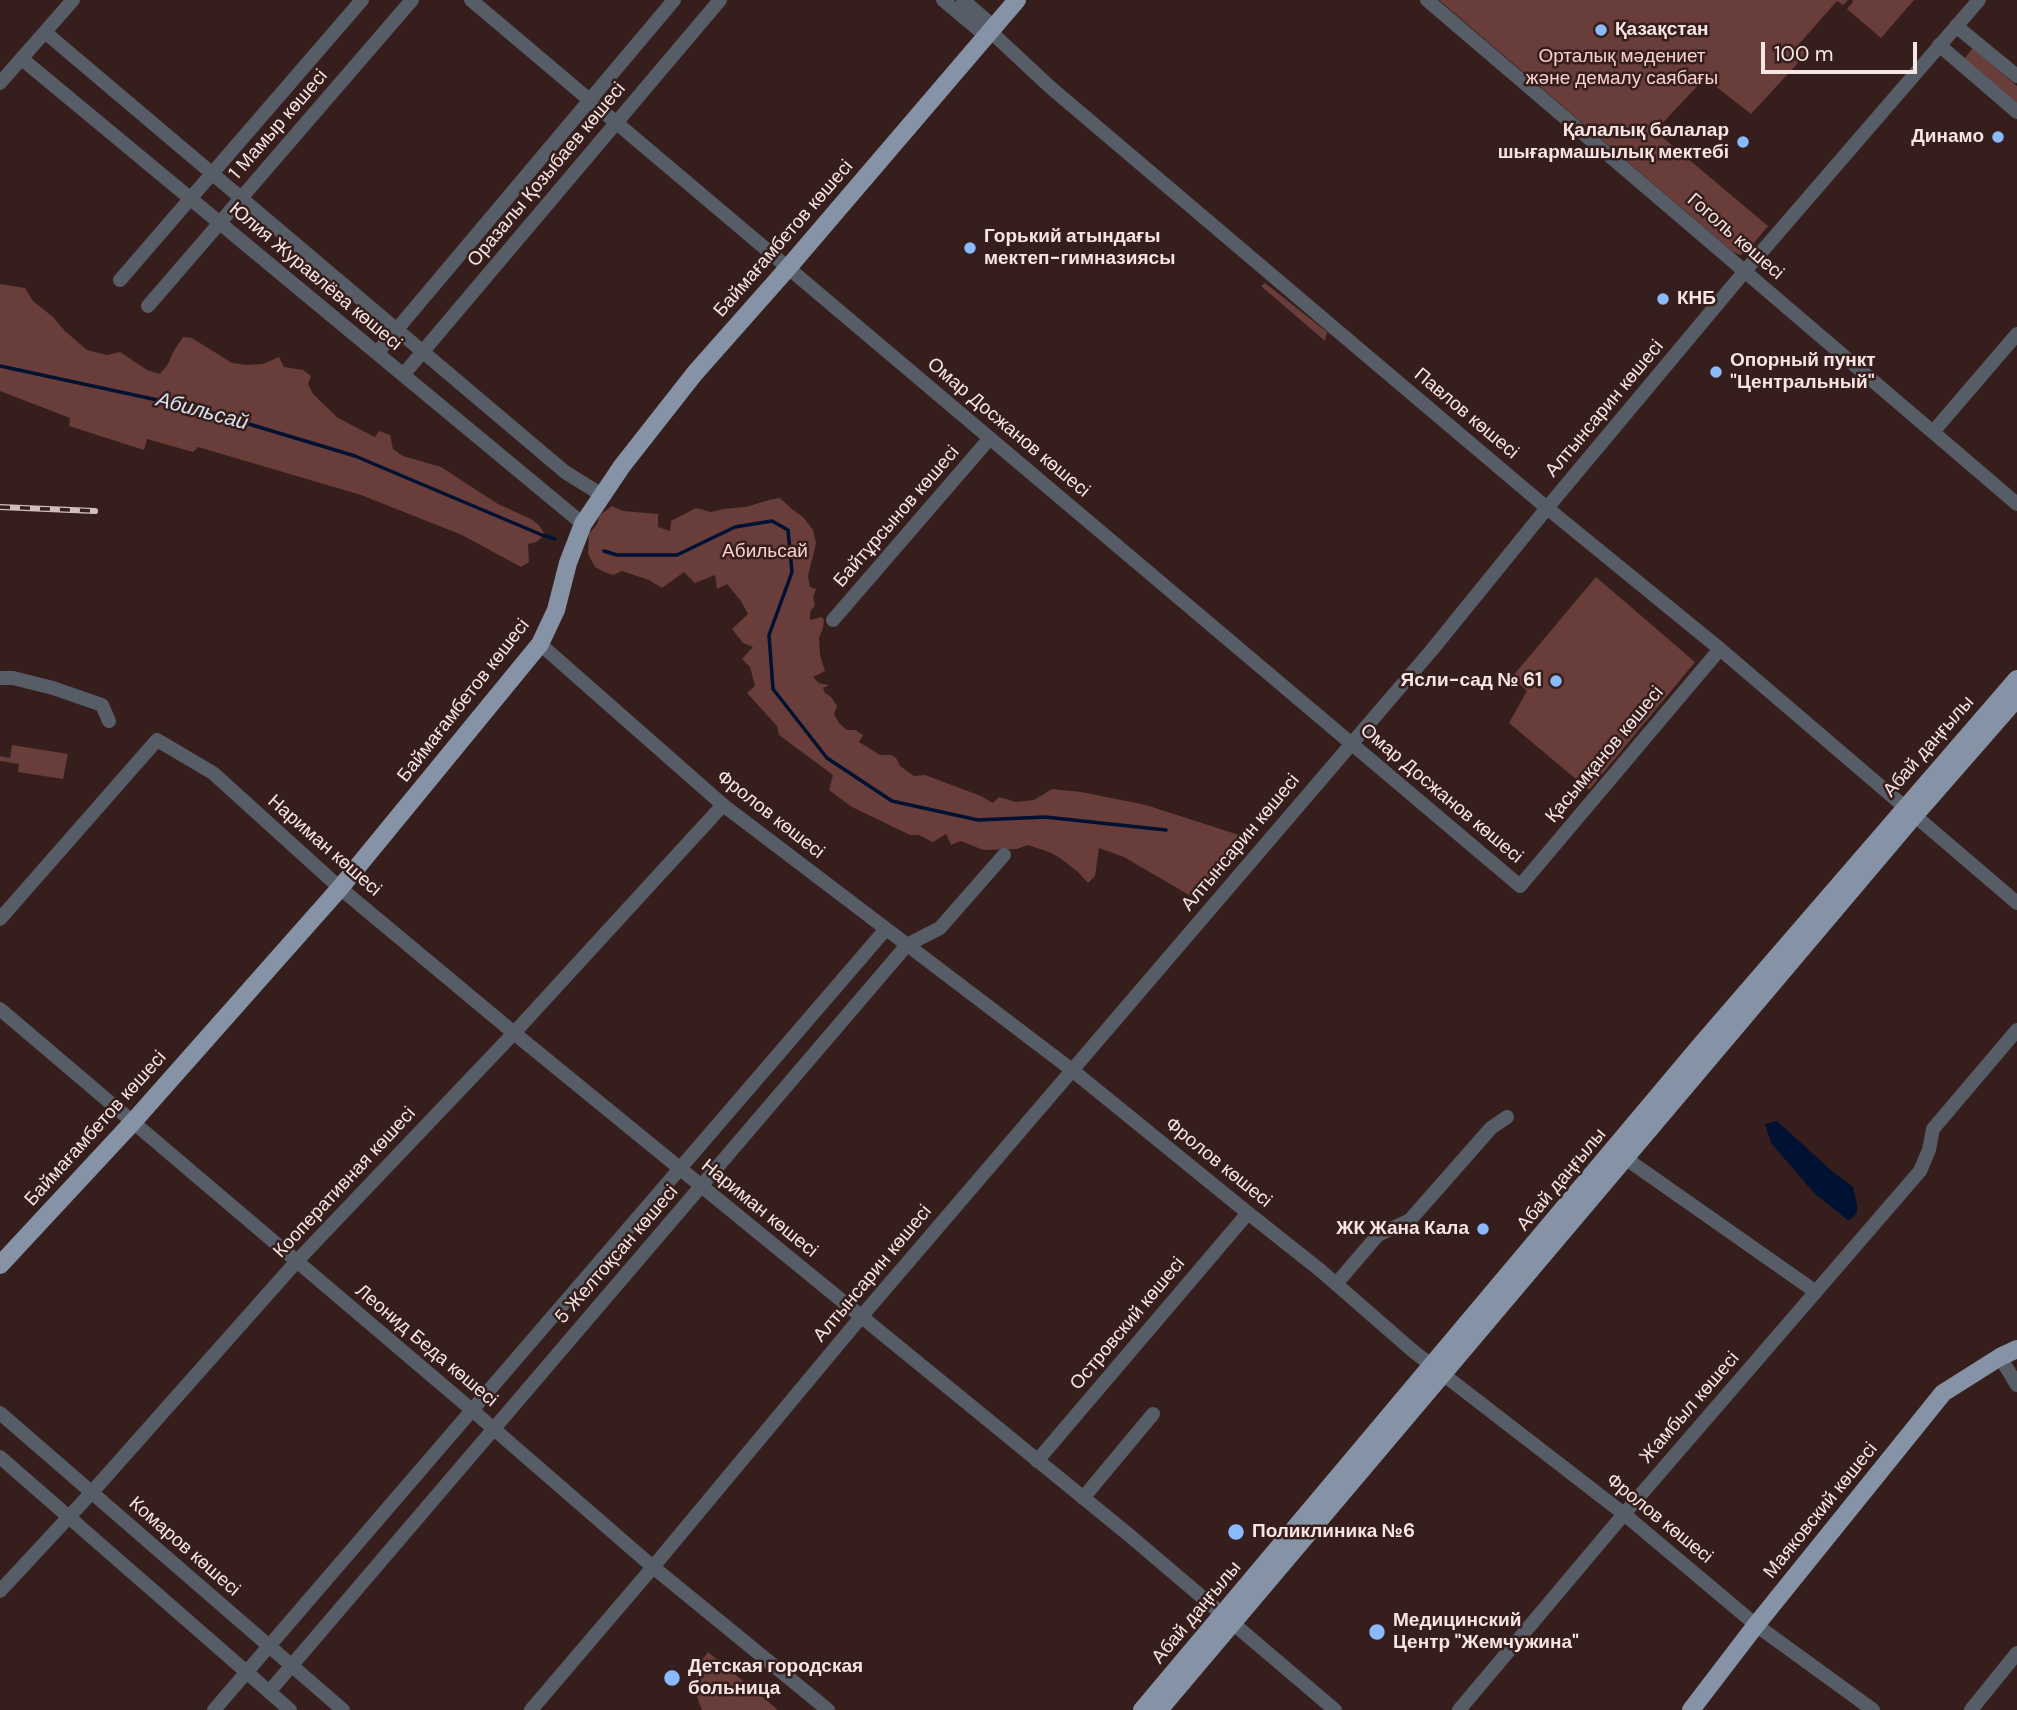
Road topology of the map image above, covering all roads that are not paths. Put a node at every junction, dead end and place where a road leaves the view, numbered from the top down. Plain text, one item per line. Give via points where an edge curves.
1 (73, 0) edge
2 (362, 0) edge
3 (412, 0) edge
4 (471, 0) edge
5 (674, 0) edge
6 (720, 0) edge
7 (943, 0) edge
8 (963, 0) edge
9 (1017, 0) edge
10 (1427, 0) edge
11 (1979, 0) edge
12 (1956, 26) junction
13 (990, 32) junction
14 (46, 33) junction
15 (1939, 45) junction
16 (22, 59) junction
17 (2017, 76) edge
18 (0, 83) edge
19 (590, 100) junction
20 (2017, 112) edge
21 (616, 123) junction
22 (212, 174) junction
23 (191, 198) junction
24 (241, 198) junction
25 (220, 223) junction
26 (788, 268) junction
27 (1745, 271) junction
28 (120, 281) dead end
29 (148, 306) dead end
30 (396, 329) junction
31 (2017, 334) edge
32 (423, 352) junction
33 (377, 353) junction
34 (403, 375) junction
35 (1933, 432) junction
36 (990, 438) junction
37 (602, 495) junction
38 (2017, 504) edge
39 (1547, 508) junction
40 (583, 524) junction
41 (833, 620) dead end
42 (540, 644) junction
43 (1720, 649) junction
44 (0, 678) edge
45 (2017, 679) edge
46 (2017, 698) edge
47 (109, 721) dead end
48 (1351, 743) junction
49 (723, 805) junction
50 (1909, 812) junction
51 (1004, 855) dead end
52 (1520, 886) joint
53 (340, 888) junction
54 (2017, 903) edge
55 (0, 919) edge
56 (886, 929) junction
57 (907, 945) junction
58 (0, 1009) edge
59 (2017, 1030) edge
60 (514, 1033) junction
61 (1072, 1070) junction
62 (1507, 1117) dead end
63 (132, 1123) junction
64 (1625, 1157) junction
65 (680, 1169) junction
66 (701, 1186) junction
67 (1248, 1213) junction
68 (297, 1261) junction
69 (0, 1265) edge
70 (1336, 1284) junction
71 (1816, 1292) junction
72 (861, 1317) junction
73 (2017, 1349) edge
74 (2000, 1357) junction
75 (1438, 1369) junction
76 (2017, 1385) edge
77 (472, 1410) junction
78 (0, 1413) edge
79 (1153, 1414) dead end
80 (494, 1429) junction
81 (0, 1457) edge
82 (1037, 1461) junction
83 (93, 1491) junction
84 (1083, 1498) junction
85 (1624, 1514) junction
86 (68, 1518) junction
87 (653, 1567) junction
88 (0, 1591) edge
89 (1228, 1618) junction
90 (1756, 1625) junction
91 (268, 1647) junction
92 (2017, 1653) edge
93 (291, 1666) junction
94 (246, 1673) junction
95 (269, 1692) junction
96 (214, 1710) edge
97 (290, 1710) edge
98 (343, 1710) edge
99 (531, 1710) edge
100 (828, 1710) edge
101 (1142, 1710) edge
102 (1159, 1710) edge
103 (1335, 1710) edge
104 (1459, 1710) edge
105 (1691, 1710) edge
106 (1873, 1710) edge
107 (1971, 1710) edge

1 - 14 street
2 - 22 street, 1 Мамыр көшесі
3 - 24 street, 1 Мамыр көшесі
4 - 19 street, Омар Досжанов көшесі
5 - 19 street, Оразалы Қозыбаев көшесі
6 - 21 street, Оразалы Қозыбаев көшесі
7 - 13 street, Павлов көшесі
8 - 13 street, Павлов көшесі
9 - 13 main road, Баймағамбетов көшесі
10 - 27 street, Гоголь көшесі
11 - 12 street, Алтынсарин көшесі
12 - 15 street, Алтынсарин көшесі
12 - 17 street
13 - 26 main road, Баймағамбетов көшесі
13 - 39 street, Павлов көшесі
14 - 16 street
14 - 22 street, Юлия Журавлёва көшесі
15 - 20 street
15 - 27 street, Алтынсарин көшесі
16 - 18 street
16 - 23 street, Юлия Журавлёва көшесі
19 - 21 street, Омар Досжанов көшесі
19 - 30 street, Оразалы Қозыбаев көшесі
21 - 26 street, Омар Досжанов көшесі
21 - 32 street, Оразалы Қозыбаев көшесі
22 - 23 street, 1 Мамыр көшесі
22 - 24 street, Юлия Журавлёва көшесі
23 - 25 street, Юлия Журавлёва көшесі
23 - 28 street, 1 Мамыр көшесі
24 - 25 street, 1 Мамыр көшесі
24 - 30 street, Юлия Журавлёва көшесі
25 - 29 street, 1 Мамыр көшесі
25 - 33 street, Юлия Журавлёва көшесі
26 - 36 street, Омар Досжанов көшесі
26 - 37 main road, Баймағамбетов көшесі via 695,373
27 - 35 street, Гоголь көшесі
27 - 39 street, Алтынсарин көшесі
30 - 32 street, Юлия Журавлёва көшесі
30 - 33 street, Оразалы Қозыбаев көшесі
31 - 35 street
32 - 34 street, Оразалы Қозыбаев көшесі
32 - 37 street, Юлия Журавлёва көшесі via 565,472
33 - 34 street, Юлия Журавлёва көшесі
34 - 40 street, Юлия Журавлёва көшесі
35 - 38 street, Гоголь көшесі
36 - 41 street, Байтұрсынов көшесі
36 - 48 street, Омар Досжанов көшесі
37 - 40 main road, Баймағамбетов көшесі
39 - 43 street, Павлов көшесі
39 - 48 street, Алтынсарин көшесі
40 - 42 main road, Баймағамбетов көшесі via 556,610
42 - 49 street, Фролов көшесі
42 - 53 main road, Баймағамбетов көшесі
43 - 50 street, Павлов көшесі
43 - 52 street, Қасымқанов көшесі
44 - 47 street via 53,688 102,705
45 - 50 main road, Абай даңғылы
46 - 50 main road, Абай даңғылы
48 - 52 street, Омар Досжанов көшесі
48 - 61 street, Алтынсарин көшесі
49 - 56 street, Фролов көшесі
49 - 60 street, Кооперативная көшесі
50 - 54 street, Павлов көшесі
50 - 64 main road, Абай даңғылы
50 - 75 main road, Абай даңғылы via 1699,1047
51 - 57 street, 5 Желтоқсан көшесі via 940,928
53 - 55 street, Нариман көшесі via 213,773 157,740
53 - 60 street, Нариман көшесі
53 - 63 main road, Баймағамбетов көшесі
56 - 57 street, Фролов көшесі
56 - 65 street, 5 Желтоқсан көшесі
57 - 61 street, Фролов көшесі
57 - 66 street, 5 Желтоқсан көшесі
58 - 63 street, Леонид Беда көшесі
59 - 71 street, Жамбыл көшесі via 1933,1129 1920,1171
60 - 65 street, Нариман көшесі
60 - 68 street, Кооперативная көшесі
61 - 67 street, Фролов көшесі
61 - 72 street, Алтынсарин көшесі
62 - 70 street via 1490,1128 1410,1220 1378,1235
63 - 68 street, Леонид Беда көшесі
63 - 69 main road, Баймағамбетов көшесі
64 - 71 street
64 - 75 main road, Абай даңғылы
65 - 66 street, Нариман көшесі
65 - 77 street, 5 Желтоқсан көшесі
66 - 72 street, Нариман көшесі
66 - 80 street, 5 Желтоқсан көшесі
67 - 70 street, Фролов көшесі
67 - 82 street, Островский көшесі
68 - 77 street, Леонид Беда көшесі
68 - 83 street, Кооперативная көшесі
70 - 75 street, Фролов көшесі
71 - 85 street, Жамбыл көшесі
72 - 82 street, Нариман көшесі
72 - 87 street, Алтынсарин көшесі
73 - 74 main road, Маяковский көшесі
74 - 76 street
74 - 90 main road, Маяковский көшесі via 1943,1393
75 - 85 street, Фролов көшесі
75 - 89 main road, Абай даңғылы
77 - 80 street, Леонид Беда көшесі
77 - 91 street, 5 Желтоқсан көшесі
78 - 83 street, Комаров көшесі
79 - 84 street
80 - 87 street, Леонид Беда көшесі
80 - 93 street, 5 Желтоқсан көшесі
81 - 86 street
82 - 84 street, Нариман көшесі
83 - 86 street, Кооперативная көшесі
83 - 91 street, Комаров көшесі
84 - 89 street, Нариман көшесі
85 - 90 street, Фролов көшесі
85 - 104 street, Жамбыл көшесі
86 - 88 street, Кооперативная көшесі
86 - 94 street
87 - 99 street, Алтынсарин көшесі
87 - 100 street, Леонид Беда көшесі
89 - 101 main road, Абай даңғылы
89 - 102 main road, Абай даңғылы
89 - 103 street, Нариман көшесі
90 - 105 main road, Маяковский көшесі
90 - 106 street, Фролов көшесі
91 - 93 street, Комаров көшесі
91 - 94 street, 5 Желтоқсан көшесі
92 - 107 street
93 - 95 street, 5 Желтоқсан көшесі
93 - 98 street, Комаров көшесі
94 - 95 street
94 - 96 street, 5 Желтоқсан көшесі
95 - 97 street

